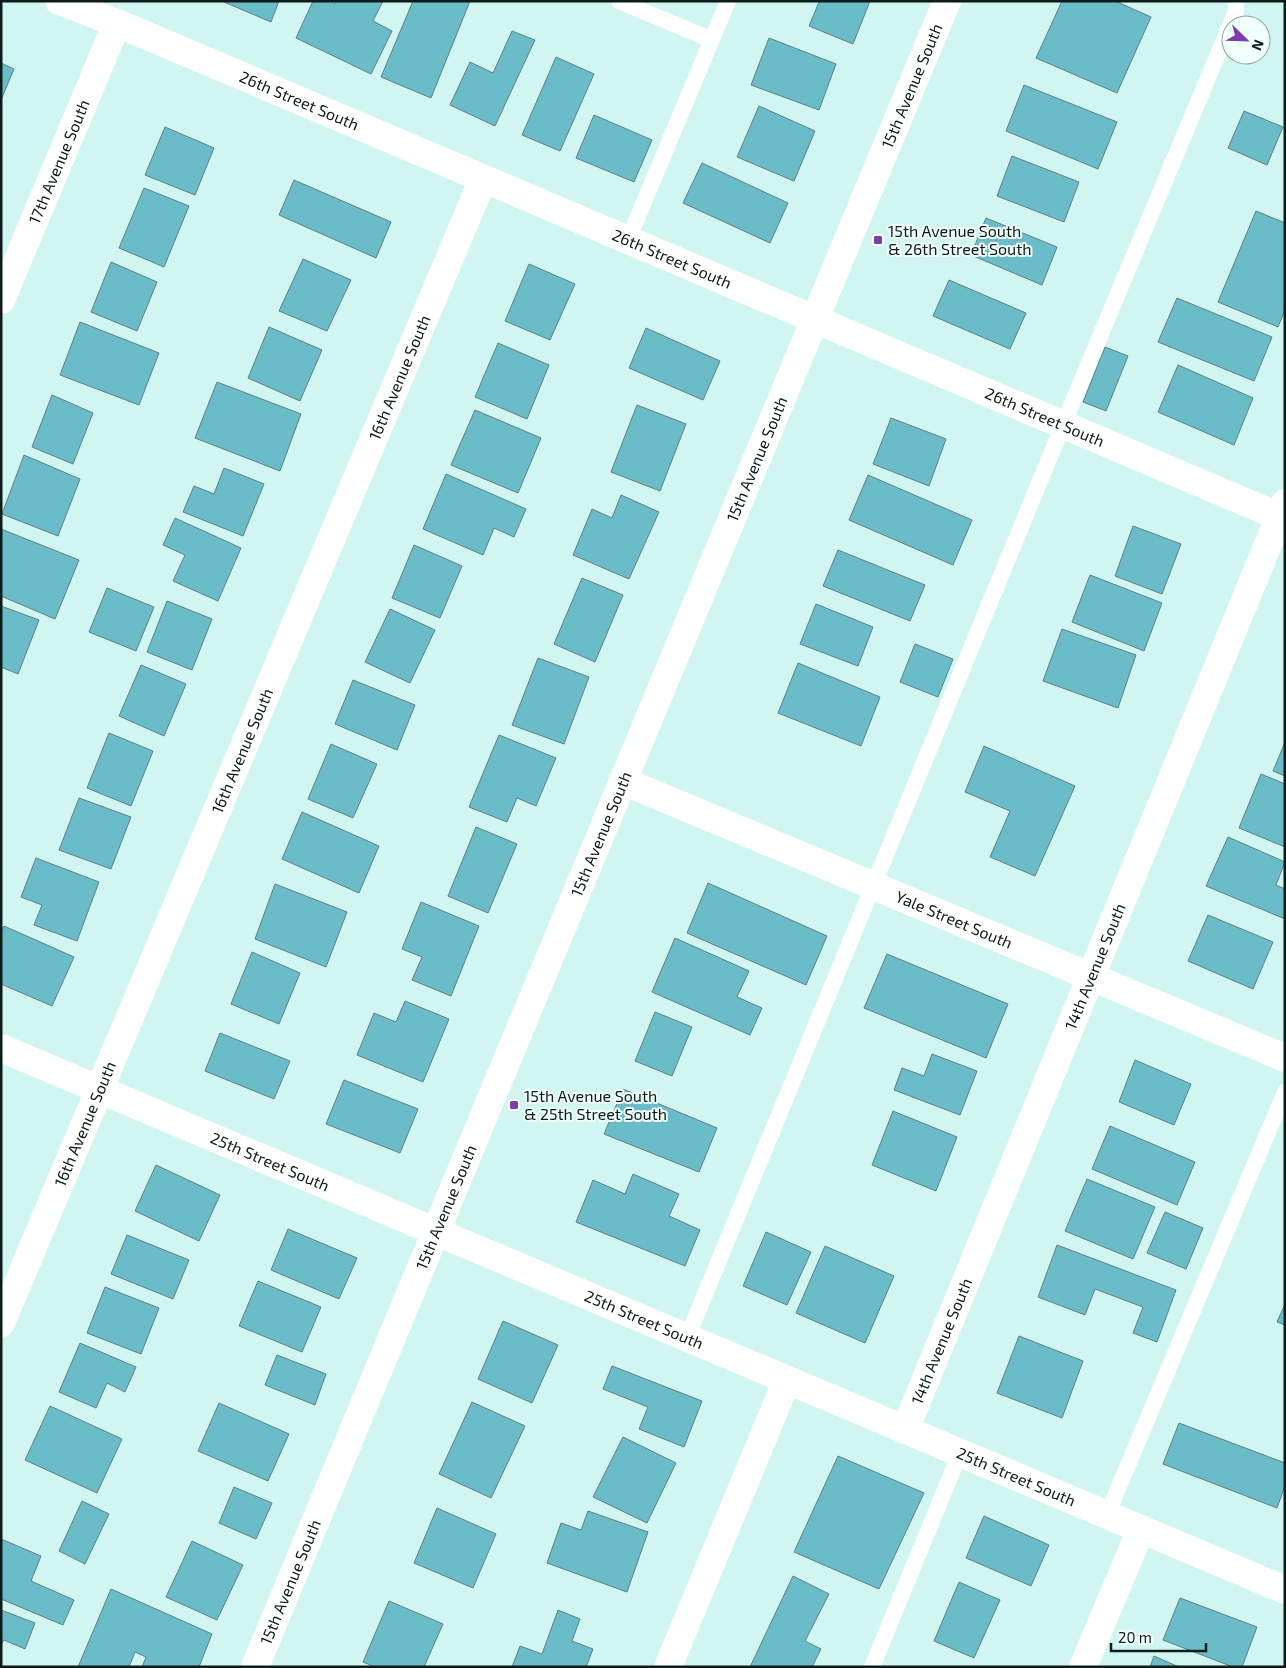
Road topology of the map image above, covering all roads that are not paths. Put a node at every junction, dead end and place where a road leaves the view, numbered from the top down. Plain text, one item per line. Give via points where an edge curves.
1 (59, 1) edge
2 (619, 1) edge
3 (728, 1) edge
4 (947, 1) edge
5 (1236, 1) edge
6 (117, 24) junction
7 (712, 40) junction
8 (483, 179) junction
9 (628, 240) junction
10 (1, 300) edge
11 (815, 320) junction
12 (1062, 425) junction
13 (1283, 513) edge
14 (623, 781) junction
15 (874, 886) junction
16 (1091, 977) junction
17 (1, 1048) edge
18 (1285, 1058) edge
19 (100, 1090) junction
20 (1285, 1092) edge
21 (436, 1232) junction
22 (1, 1323) edge
23 (687, 1338) junction
24 (787, 1380) junction
25 (905, 1430) junction
26 (960, 1453) junction
27 (1107, 1515) junction
28 (1141, 1529) junction
29 (1285, 1590) edge
30 (255, 1667) edge
31 (668, 1667) edge
32 (872, 1667) edge
33 (1083, 1667) edge

1 - 6 street, 26th Street South
2 - 7 lane
3 - 7 lane
4 - 11 street, 15th Avenue South
5 - 12 lane via 1236,11
6 - 8 street, 26th Street South
6 - 10 street, 17th Avenue South
7 - 9 lane
8 - 9 street, 26th Street South
8 - 19 street, 16th Avenue South
9 - 11 street, 26th Street South
11 - 12 street, 26th Street South
11 - 14 street, 15th Avenue South
12 - 13 street, 26th Street South
12 - 15 lane
13 - 16 street, 14th Avenue South
14 - 15 street, Yale Street South
14 - 21 street, 15th Avenue South
15 - 16 street, Yale Street South
15 - 23 lane
16 - 18 street, Yale Street South
16 - 25 street, 14th Avenue South
17 - 19 street, 25th Street South
19 - 21 street, 25th Street South
19 - 22 street, 16th Avenue South
20 - 27 lane
21 - 23 street, 25th Street South
21 - 30 street, 15th Avenue South
23 - 24 street, 25th Street South
24 - 25 street, 25th Street South
24 - 31 street
25 - 26 street, 25th Street South
26 - 27 street, 25th Street South
26 - 32 lane
27 - 28 street, 25th Street South
28 - 29 street, 25th Street South
28 - 33 street

